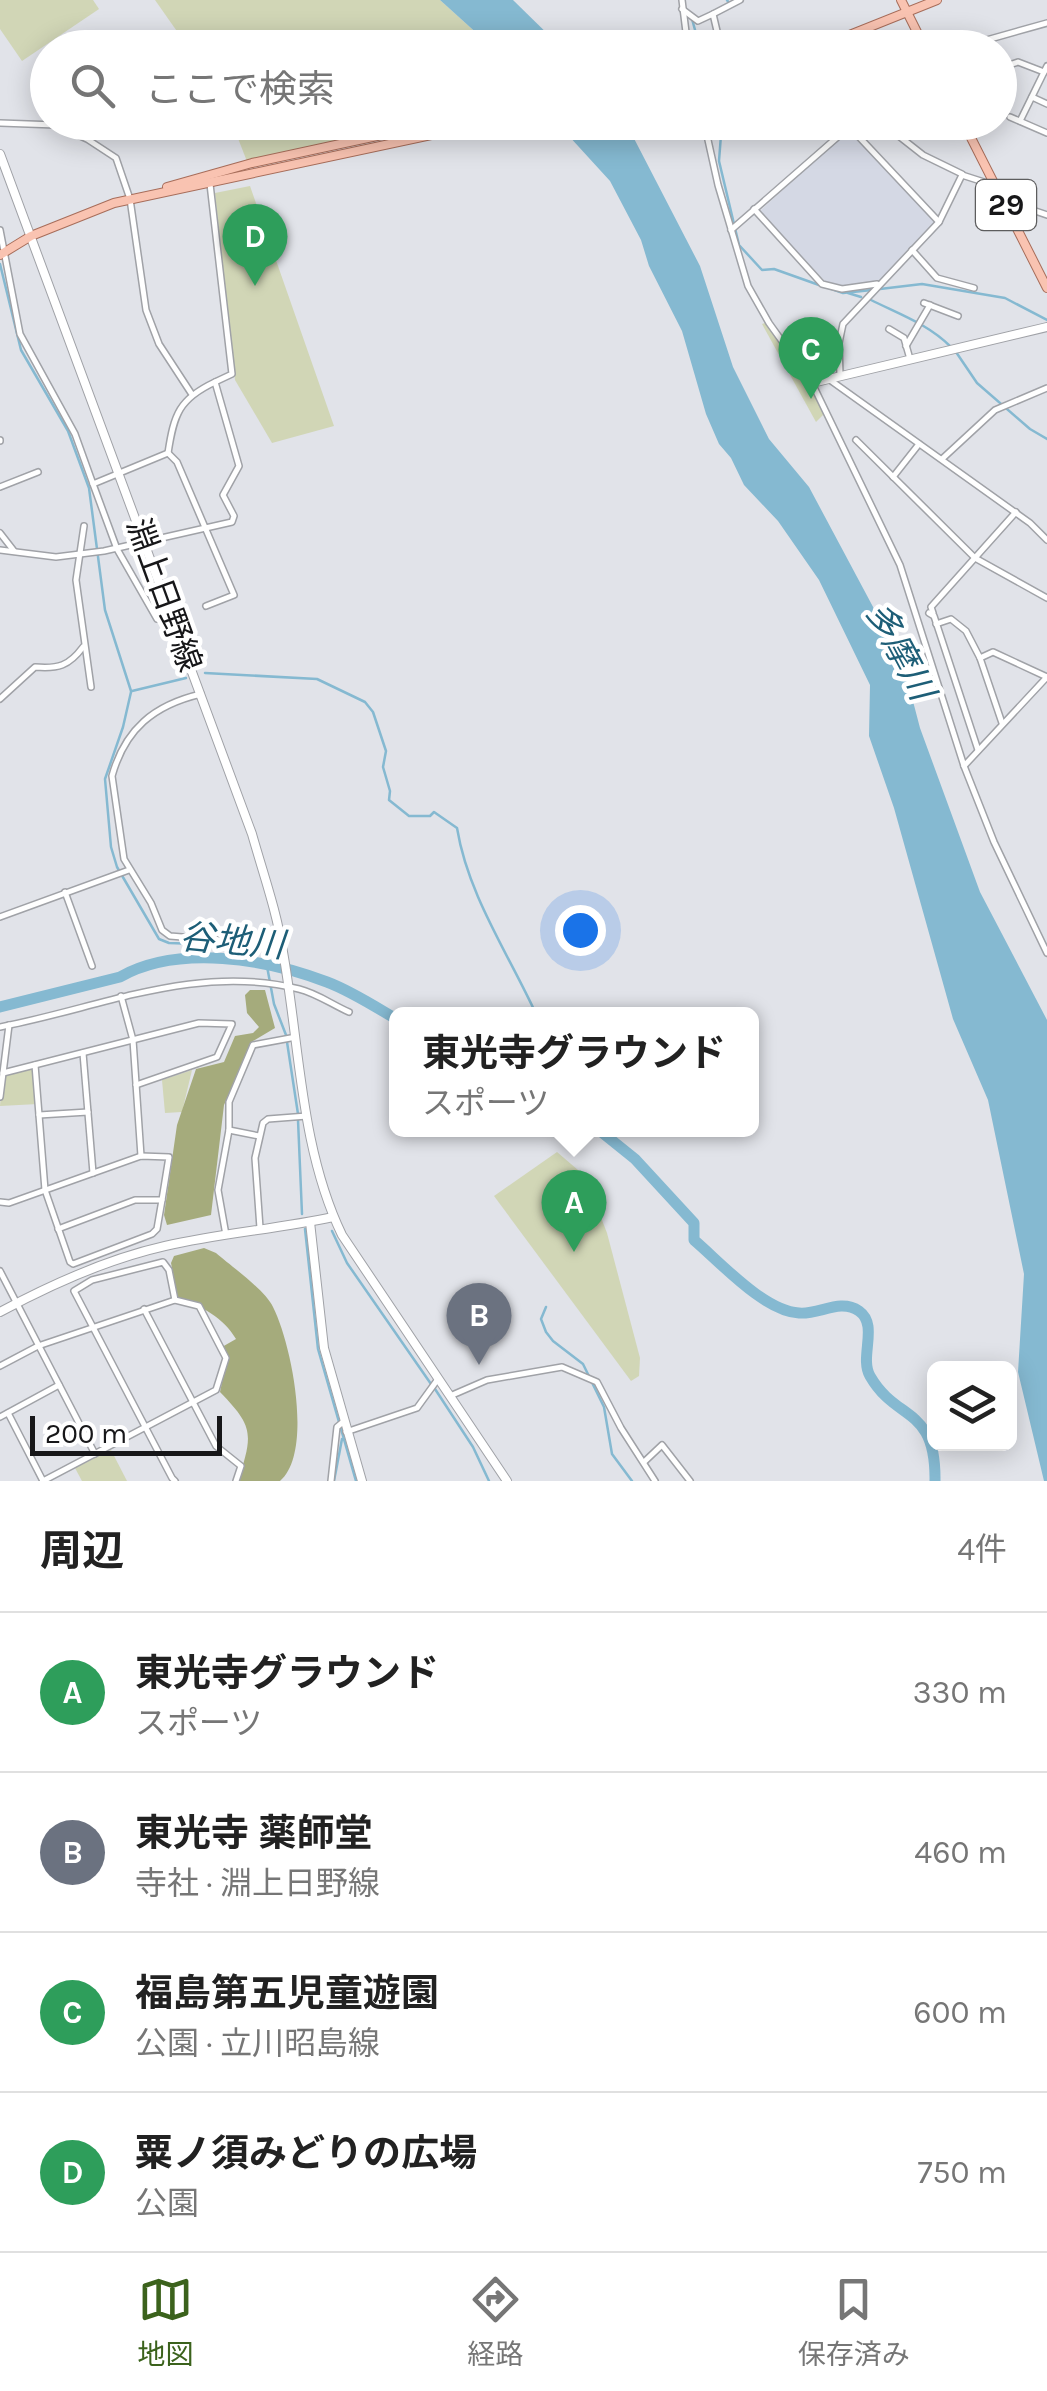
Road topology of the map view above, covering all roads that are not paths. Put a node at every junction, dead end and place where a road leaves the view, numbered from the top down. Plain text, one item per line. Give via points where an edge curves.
1 (682, 0) edge
2 (740, 0) edge
3 (901, 0) edge
4 (938, 0) edge
5 (684, 9) junction
6 (908, 13) junction
7 (713, 14) junction
8 (1047, 23) edge
9 (686, 30) edge
10 (717, 30) edge
11 (864, 30) edge
12 (916, 30) edge
13 (1017, 32) edge
14 (1017, 62) edge
15 (1046, 69) edge
16 (1032, 97) junction
17 (1047, 104) edge
18 (1017, 120) edge
19 (1020, 121) junction
20 (0, 123) edge
21 (30, 125) edge
22 (1047, 133) edge
23 (89, 140) edge
24 (359, 140) edge
25 (409, 140) edge
26 (709, 140) edge
27 (830, 140) edge
28 (861, 140) edge
29 (903, 140) edge
30 (972, 140) edge
31 (0, 154) edge
32 (962, 174) junction
33 (210, 184) junction
34 (996, 186) junction
35 (130, 199) junction
36 (1003, 200) junction
37 (754, 209) junction
38 (1047, 215) edge
39 (939, 222) junction
40 (733, 228) junction
41 (0, 230) edge
42 (31, 236) junction
43 (912, 250) junction
44 (2, 253) edge
45 (876, 288) junction
46 (974, 288) dead end
47 (1047, 288) edge
48 (955, 313) dead end
49 (1047, 327) edge
50 (889, 329) dead end
51 (906, 346) junction
52 (910, 359) junction
53 (840, 375) junction
54 (827, 378) junction
55 (215, 382) junction
56 (812, 383) junction
57 (1047, 388) edge
58 (191, 393) junction
59 (856, 440) dead end
60 (920, 443) junction
61 (168, 453) junction
62 (942, 459) junction
63 (38, 472) dead end
64 (120, 474) junction
65 (893, 477) junction
66 (93, 484) junction
67 (1, 485) edge
68 (1016, 512) junction
69 (84, 526) dead end
70 (205, 528) junction
71 (0, 534) edge
72 (1047, 540) edge
73 (144, 542) junction
74 (117, 548) junction
75 (0, 550) edge
76 (15, 552) junction
77 (78, 554) junction
78 (975, 558) junction
79 (1047, 598) edge
80 (206, 606) dead end
81 (173, 620) junction
82 (936, 624) junction
83 (83, 647) junction
84 (980, 658) junction
85 (1047, 677) edge
86 (91, 688) dead end
87 (201, 694) junction
88 (0, 699) edge
89 (1002, 724) junction
90 (978, 750) junction
91 (964, 766) junction
92 (124, 872) junction
93 (65, 892) junction
94 (0, 917) edge
95 (282, 945) junction
96 (1047, 953) edge
97 (92, 966) dead end
98 (288, 986) junction
99 (122, 996) junction
100 (348, 1012) dead end
101 (9, 1026) junction
102 (0, 1027) edge
103 (296, 1037) junction
104 (133, 1040) junction
105 (83, 1053) junction
106 (35, 1065) junction
107 (4, 1073) junction
108 (136, 1085) junction
109 (0, 1097) edge
110 (88, 1112) junction
111 (38, 1116) junction
112 (307, 1116) junction
113 (229, 1130) junction
114 (259, 1136) junction
115 (141, 1156) junction
116 (93, 1172) junction
117 (44, 1190) junction
118 (162, 1200) junction
119 (0, 1202) edge
120 (333, 1217) junction
121 (310, 1222) junction
122 (260, 1228) junction
123 (58, 1229) junction
124 (226, 1235) junction
125 (0, 1271) edge
126 (174, 1300) junction
127 (15, 1304) junction
128 (144, 1309) junction
129 (0, 1312) edge
130 (93, 1327) junction
131 (38, 1346) junction
132 (0, 1366) edge
133 (438, 1379) junction
134 (59, 1385) junction
135 (450, 1396) junction
136 (193, 1402) junction
137 (8, 1413) junction
138 (0, 1417) edge
139 (345, 1427) junction
140 (146, 1428) junction
141 (94, 1454) junction
142 (643, 1463) junction
143 (171, 1480) edge
144 (43, 1481) edge
145 (236, 1481) edge
146 (330, 1481) edge
147 (362, 1481) edge
148 (507, 1481) edge
149 (655, 1481) edge
150 (690, 1481) edge

1 - 5 street
2 - 7 street
3 - 6 main road
4 - 6 main road
5 - 7 street via 698,21
5 - 9 street
6 - 11 main road
6 - 12 main road
7 - 10 street
8 - 13 street
14 - 15 street
15 - 16 street
16 - 17 street
16 - 19 street
18 - 19 street
19 - 22 street
20 - 21 street
23 - 35 street via 116,158
24 - 35 main road
25 - 33 main road
26 - 40 street
27 - 37 street
28 - 39 street
29 - 32 street
30 - 34 main road, 29
31 - 42 main road, 淵上日野線
32 - 34 street
32 - 39 street
33 - 35 main road
33 - 55 street via 232,374
34 - 36 main road, 29
35 - 42 main road
35 - 58 street via 146,310
36 - 38 street
36 - 47 main road, 29
37 - 40 street
37 - 45 street via 822,284
39 - 43 street
40 - 56 street via 754,300
41 - 44 street
42 - 44 main road
42 - 64 main road, 淵上日野線
43 - 45 street
43 - 46 street via 937,278
44 - 66 street via 20,334 75,434
45 - 53 street via 844,324
48 - 51 street via 927,304
49 - 52 main road
50 - 51 street
51 - 52 street
52 - 53 main road
53 - 54 main road
54 - 56 main road
54 - 60 street
55 - 58 street
55 - 70 street via 239,466 223,495 232,522
56 - 91 street via 908,582
57 - 62 street via 981,420
58 - 61 street via 176,418
59 - 65 street
60 - 62 street
60 - 65 street
61 - 64 street
61 - 70 street
62 - 68 street
63 - 67 street
64 - 66 street
64 - 73 main road, 淵上日野線
65 - 78 street
66 - 74 street
68 - 72 street
68 - 78 street
69 - 77 street
70 - 73 street
70 - 80 street via 234,595
71 - 76 street
73 - 74 street
73 - 81 main road, 淵上日野線
74 - 77 street
74 - 81 street via 156,619
75 - 76 street
76 - 77 street
77 - 83 street
78 - 79 street
78 - 82 street via 931,607
81 - 87 main road, 淵上日野線
82 - 84 street via 951,619
82 - 90 street
83 - 86 street
83 - 88 street via 58,669 35,667
84 - 85 street via 993,652
84 - 89 street
85 - 89 street
87 - 92 street via 137,724 116,763
87 - 95 main road, 淵上日野線 via 252,834
89 - 90 street
90 - 91 street
91 - 96 street
92 - 93 street
92 - 95 street via 170,936
93 - 94 street
93 - 97 street
95 - 98 main road, 淵上日野線
98 - 99 street via 200,982
98 - 100 street
98 - 103 main road
99 - 101 street
99 - 104 street
101 - 102 street
101 - 107 street
103 - 112 main road
103 - 113 street via 252,1044 229,1102
104 - 105 street
104 - 108 street
104 - 108 street via 199,1023 232,1024 217,1057
105 - 106 street
105 - 110 street
106 - 107 street
106 - 111 street
107 - 109 street
108 - 115 street
110 - 111 street
110 - 116 street
111 - 117 street
112 - 114 street via 268,1119
112 - 120 main road
113 - 114 street
113 - 124 street via 218,1190
114 - 122 street
115 - 116 street
115 - 118 street via 169,1157
116 - 117 street
117 - 119 street
117 - 123 street
118 - 123 street via 135,1200
118 - 123 street via 152,1234 73,1264
120 - 121 main road
120 - 133 main road
121 - 122 main road
121 - 139 main road via 324,1348
122 - 124 main road
124 - 127 main road via 133,1255
125 - 127 street
126 - 128 street
126 - 130 street via 165,1263 92,1280 74,1291
126 - 136 street via 200,1306 226,1358 216,1390
127 - 129 main road
127 - 131 street
128 - 130 street
128 - 136 street
130 - 131 street
130 - 140 street
131 - 132 street
131 - 134 street
133 - 135 main road
133 - 139 street via 417,1408
134 - 137 street
134 - 141 street
135 - 142 street via 487,1380 562,1367 593,1380
135 - 148 main road
136 - 140 street
136 - 145 street via 216,1446 241,1466
137 - 138 street
137 - 144 street
139 - 146 street via 336,1427
139 - 147 main road
140 - 141 street
140 - 143 street
141 - 144 street
142 - 149 street
142 - 150 street via 662,1445

